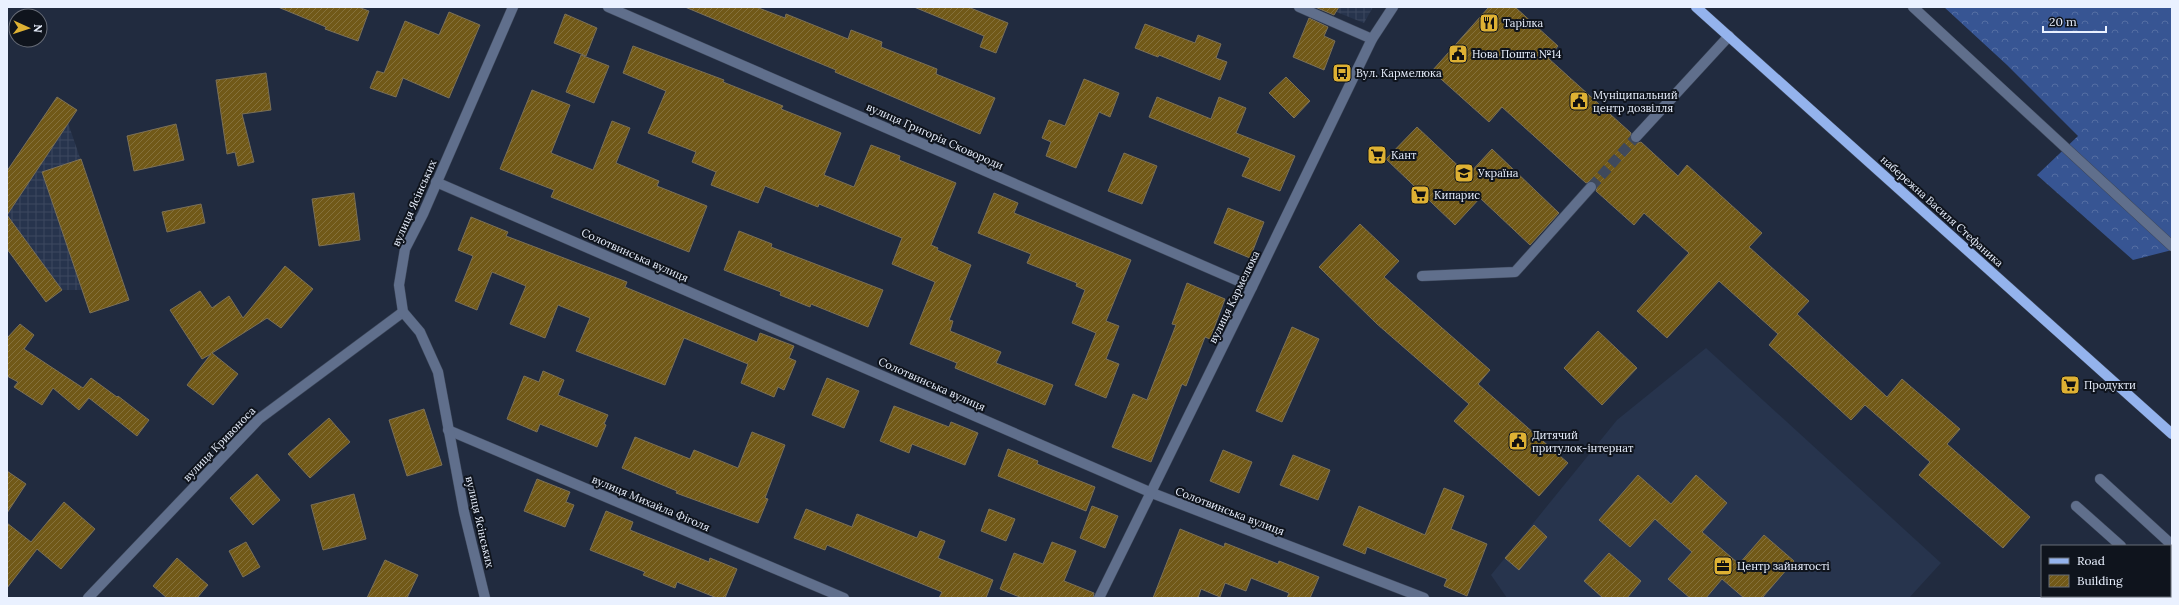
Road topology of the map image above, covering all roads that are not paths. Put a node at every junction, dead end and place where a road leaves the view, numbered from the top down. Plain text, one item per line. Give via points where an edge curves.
1 (513, 7) edge
2 (608, 7) edge
3 (1299, 7) edge
4 (1393, 7) edge
5 (1696, 7) edge
6 (1913, 7) edge
7 (1729, 36) junction
8 (1372, 39) junction
9 (1636, 137) tunnel mouth
10 (436, 182) junction
11 (1591, 187) tunnel mouth
12 (2172, 246) edge
13 (1422, 276) dead end
14 (1252, 287) junction
15 (403, 312) junction
16 (448, 430) junction
17 (2172, 434) edge
18 (2100, 479) dead end
19 (1152, 493) junction
20 (2076, 506) dead end
21 (2120, 545) edge
22 (2172, 545) edge
23 (88, 598) edge
24 (485, 598) edge
25 (844, 598) edge
26 (1099, 598) edge
27 (1424, 598) edge

1 - 10 street, вулиця Ясінських
2 - 14 street, вулиця Григорія Сковороди
3 - 8 street
4 - 8 street, вулиця Кармелюка
5 - 7 main road, набережна Василя Стефаника
6 - 12 street
7 - 9 street
7 - 17 main road, набережна Василя Стефаника
8 - 14 street, вулиця Кармелюка
10 - 15 street, вулиця Ясінських via 405,249 399,285
10 - 19 street, Солотвинська вулиця
11 - 13 street via 1515,272
14 - 19 street, вулиця Кармелюка
15 - 16 street, вулиця Ясінських via 420,332 438,372
15 - 23 street, вулиця Кривоноса via 259,418
16 - 24 street, вулиця Ясінських via 464,512
16 - 25 street, вулиця Михайла Фіголя
18 - 22 street
19 - 26 street, вулиця Кармелюка
19 - 27 street, Солотвинська вулиця
20 - 21 street

